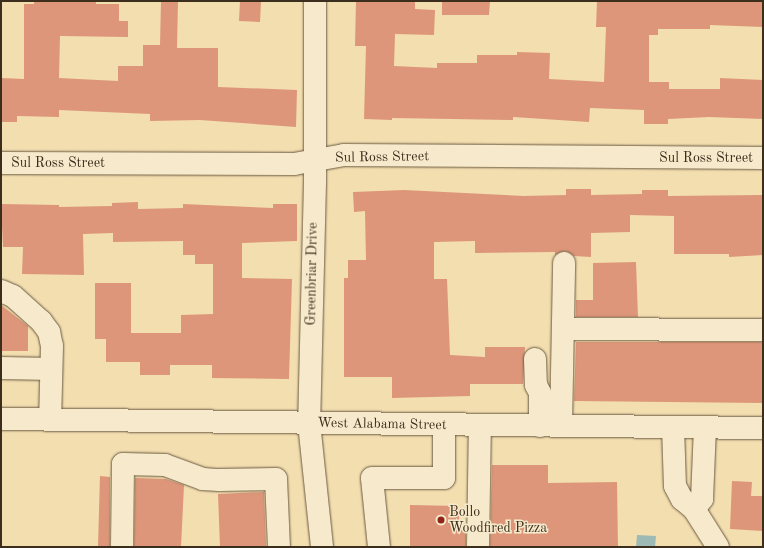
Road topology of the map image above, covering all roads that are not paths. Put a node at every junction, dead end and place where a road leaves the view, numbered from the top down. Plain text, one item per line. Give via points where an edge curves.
1 (315, 1) edge
2 (763, 158) edge
3 (314, 160) junction
4 (1, 163) edge
5 (564, 263) dead end
6 (1, 291) edge
7 (563, 329) junction
8 (763, 330) edge
9 (535, 359) dead end
10 (1, 368) edge
11 (51, 369) junction
12 (1, 419) edge
13 (50, 420) junction
14 (309, 423) junction
15 (444, 425) junction
16 (480, 425) junction
17 (551, 426) junction
18 (673, 427) junction
19 (705, 427) junction
20 (763, 428) edge
21 (694, 509) junction
22 (122, 547) edge
23 (279, 547) edge
24 (322, 547) edge
25 (379, 547) edge
26 (478, 547) edge
27 (718, 547) edge

1 - 3 street, Greenbriar Drive
2 - 3 street, Sul Ross Street via 344,155
3 - 4 street, Sul Ross Street via 294,164
3 - 14 street, Greenbriar Drive
5 - 7 street
6 - 11 street via 13,296 41,321 49,332
7 - 8 street
7 - 17 street
9 - 17 street via 536,385
10 - 11 street
11 - 13 street
12 - 13 street, West Alabama Street
13 - 14 street, West Alabama Street
14 - 15 street, West Alabama Street
14 - 24 street, Greenbriar Drive
15 - 16 street, West Alabama Street
15 - 25 street via 444,478 372,478
16 - 17 street, West Alabama Street
16 - 26 street
17 - 18 street, West Alabama Street
18 - 19 street, West Alabama Street
18 - 21 street via 675,486 682,498
19 - 20 street, West Alabama Street
19 - 21 street via 702,499
21 - 27 street
22 - 23 street via 123,464 165,465 204,479 276,479

